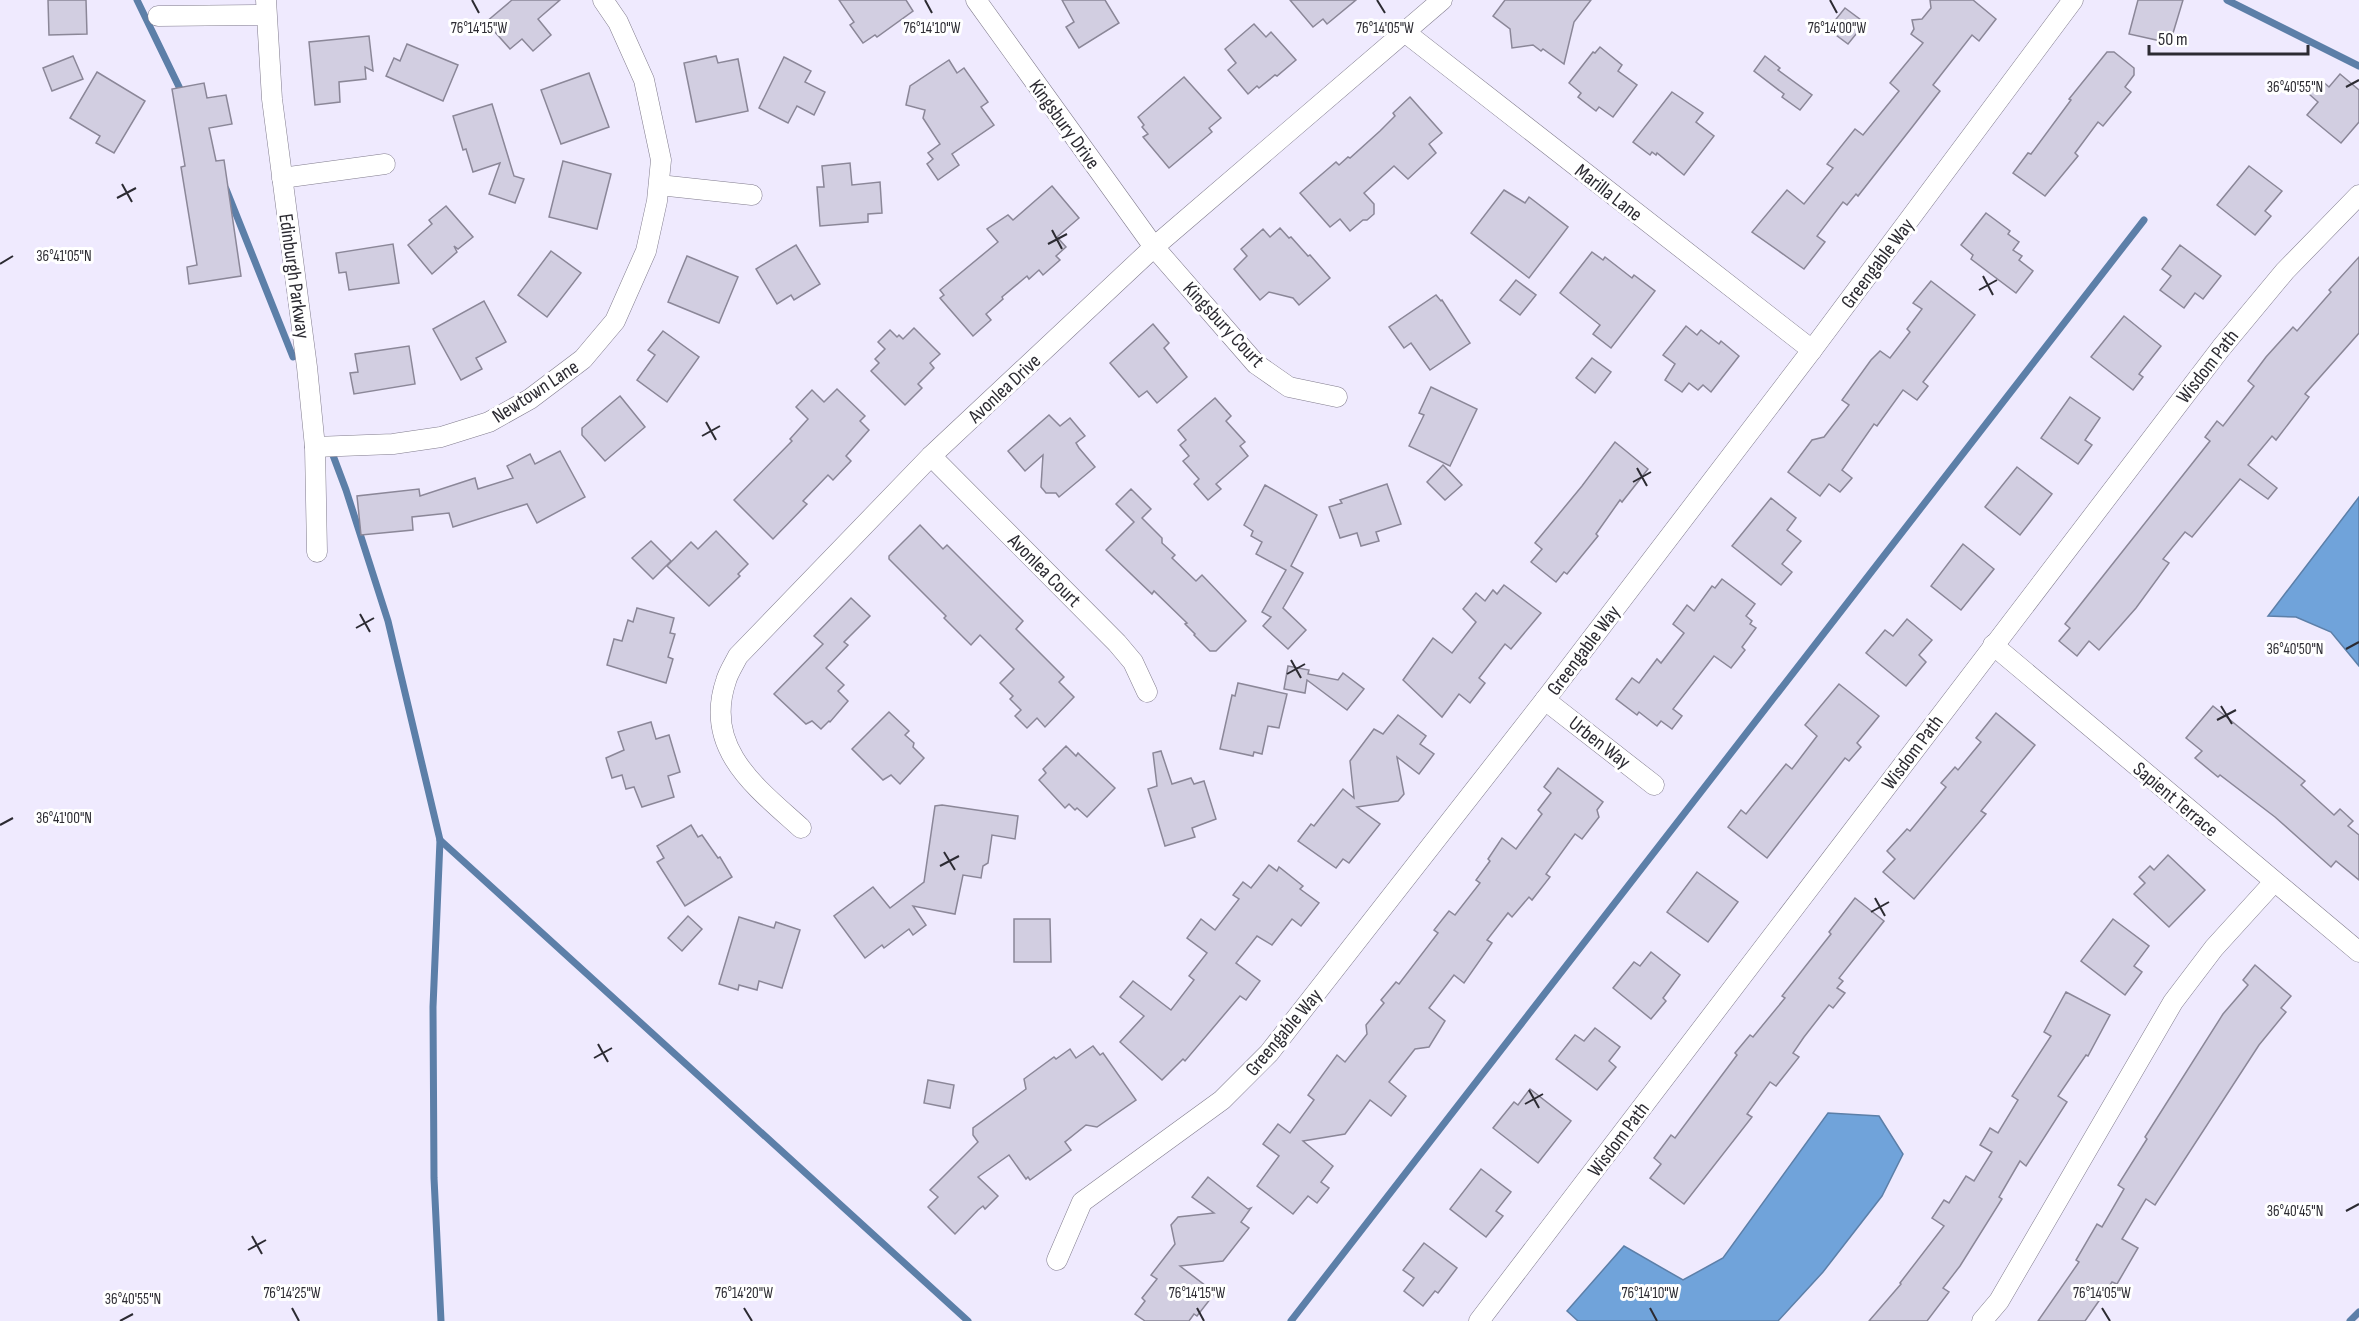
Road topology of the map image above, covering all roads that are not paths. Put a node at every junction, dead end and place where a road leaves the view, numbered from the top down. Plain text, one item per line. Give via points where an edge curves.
1 (603, 0) edge
2 (976, 0) edge
3 (1442, 0) edge
4 (2073, 0) edge
5 (266, 7) edge
6 (158, 16) dead end
7 (1406, 33) junction
8 (386, 164) dead end
9 (282, 178) junction
10 (659, 185) junction
11 (752, 195) dead end
12 (2359, 195) edge
13 (1154, 247) junction
14 (1812, 350) junction
15 (1337, 398) dead end
16 (315, 447) junction
17 (931, 456) junction
18 (316, 552) dead end
19 (1994, 645) junction
20 (1147, 692) dead end
21 (1545, 700) junction
22 (1654, 785) dead end
23 (801, 828) dead end
24 (2274, 882) junction
25 (2359, 952) edge
26 (1057, 1260) dead end
27 (1479, 1321) edge
28 (1982, 1321) edge

1 - 10 street, Newtown Lane via 618,22 644,80 661,160
2 - 13 street, Kingsbury Drive
3 - 7 street, Avonlea Drive
4 - 14 street, Greengable Way
5 - 6 street
5 - 9 street, Edinburgh Parkway
7 - 13 street, Avonlea Drive
7 - 14 street, Marilla Lane
8 - 9 street
9 - 16 street, Edinburgh Parkway
10 - 11 street
10 - 16 street, Newtown Lane via 646,250 615,321 583,359 530,399 489,422 441,437 393,444
12 - 19 street, Wisdom Path via 2285,271 2221,348
13 - 15 street, Kingsbury Court via 1256,364 1289,387
13 - 17 street, Avonlea Drive
14 - 21 street, Greengable Way
16 - 18 street, Edinburgh Parkway
17 - 20 street, Avonlea Court via 1117,643 1133,662
17 - 23 street, Avonlea Drive via 738,656 726,681 720,708 723,736 735,762
19 - 24 street, Sapient Terrace
19 - 27 street, Wisdom Path
21 - 22 street, Urben Way
21 - 26 street, Greengable Way via 1269,1053 1222,1100 1082,1202
24 - 25 street, Sapient Terrace
24 - 28 street via 2214,948 2173,1002 1999,1301

